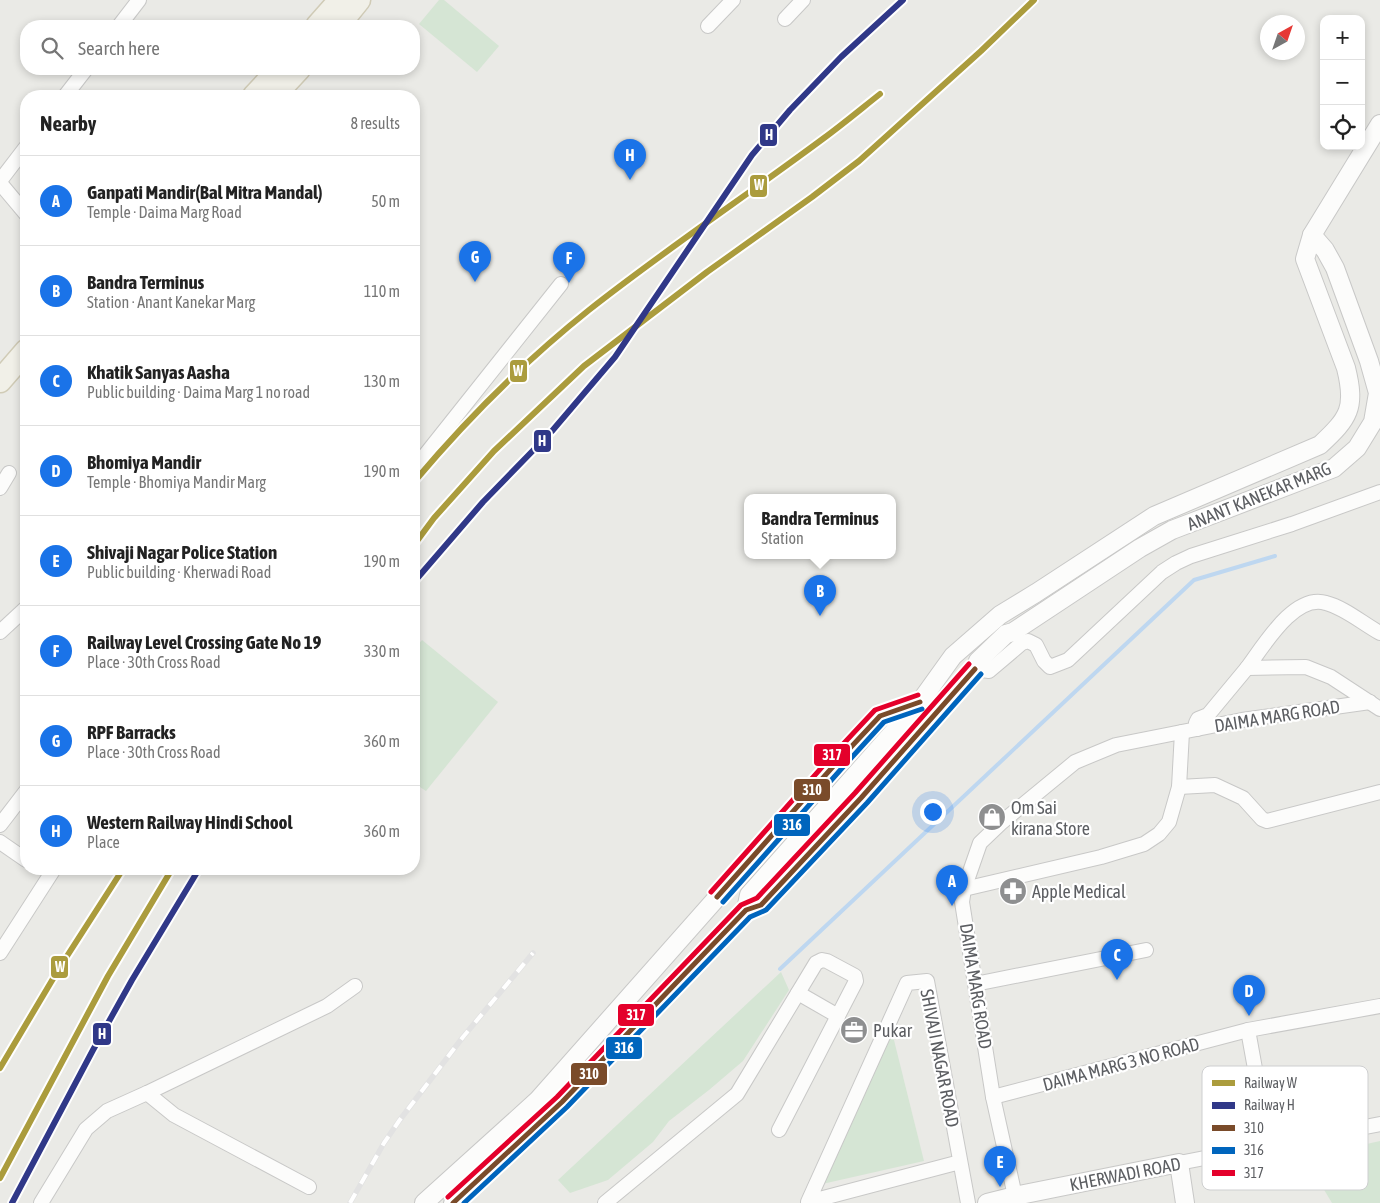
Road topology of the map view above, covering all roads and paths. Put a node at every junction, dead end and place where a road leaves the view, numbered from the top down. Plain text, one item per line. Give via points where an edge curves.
1 (139, 0) edge
2 (340, 0) edge
3 (359, 0) edge
4 (733, 0) edge
5 (803, 0) edge
6 (784, 19) dead end
7 (124, 20) edge
8 (322, 20) edge
9 (343, 20) edge
10 (708, 26) dead end
11 (81, 75) edge
12 (273, 75) edge
13 (293, 75) edge
14 (70, 90) edge
15 (260, 90) edge
16 (280, 90) edge
17 (1380, 124) edge
18 (20, 155) edge
19 (0, 182) edge
20 (20, 207) edge
21 (1312, 235) junction
22 (561, 284) dead end
23 (20, 358) edge
24 (20, 376) edge
25 (0, 381) edge
26 (0, 397) edge
27 (420, 461) edge
28 (9, 473) dead end
29 (0, 488) edge
30 (1380, 492) edge
31 (20, 614) edge
32 (0, 632) edge
33 (1020, 633) junction
34 (1380, 633) edge
35 (1247, 668) junction
36 (936, 681) junction
37 (952, 694) junction
38 (920, 702) junction
39 (1375, 706) edge
40 (1197, 729) junction
41 (1182, 732) junction
42 (1179, 787) junction
43 (1380, 792) edge
44 (20, 799) edge
45 (0, 825) edge
46 (0, 842) edge
47 (20, 856) edge
48 (46, 875) edge
49 (964, 889) junction
50 (746, 910) junction
51 (1146, 950) dead end
52 (0, 953) edge
53 (975, 984) junction
54 (355, 986) dead end
55 (798, 993) junction
56 (1380, 1006) edge
57 (838, 1016) junction
58 (1248, 1030) junction
59 (1255, 1066) edge
60 (147, 1093) junction
61 (993, 1097) junction
62 (778, 1130) dead end
63 (1202, 1159) edge
64 (960, 1162) junction
65 (1179, 1163) junction
66 (309, 1187) dead end
67 (1015, 1196) junction
68 (808, 1202) edge
69 (41, 1203) edge
70 (424, 1203) edge
71 (453, 1203) edge
72 (605, 1203) edge
73 (968, 1203) edge
74 (988, 1203) edge
75 (1185, 1203) edge

1 - 7 street
2 - 8 main road
3 - 9 main road
4 - 10 street
5 - 6 street
11 - 14 street
12 - 15 main road
13 - 16 main road
17 - 21 street, ANANT KANEKAR MARG
18 - 19 street
19 - 20 street
21 - 33 street, ANANT KANEKAR MARG via 1335,268 1378,393 1373,422 1357,448 1334,468 1172,530 1140,548
21 - 36 street, ANANT KANEKAR MARG via 1305,260 1350,384 1350,409 1339,428 1320,445 1154,516 1000,615 997,625 983,638 966,652 953,656
22 - 27 street
23 - 25 main road
24 - 26 main road
28 - 29 street
30 - 33 street via 1176,562 1068,660 1050,667 1036,645
31 - 32 street
33 - 37 street, ANANT KANEKAR MARG via 1006,634 978,661 975,669
34 - 35 street via 1343,611 1315,600 1301,605 1288,616
35 - 39 street via 1306,667 1331,677
35 - 40 street via 1208,715 1198,719
36 - 37 street
36 - 38 street
37 - 50 street via 861,798 760,905
38 - 50 street via 749,895
38 - 70 street via 880,716 538,1100
39 - 40 street, DAIMA MARG ROAD via 1242,720
40 - 41 street, DAIMA MARG ROAD
41 - 42 street
41 - 49 street, DAIMA MARG ROAD via 1116,745 1075,762 980,843
42 - 43 street via 1215,785 1244,798 1267,821
42 - 49 street via 1169,822 1144,844
44 - 45 street
46 - 47 street
48 - 52 street
49 - 53 street, DAIMA MARG ROAD via 962,902
50 - 71 street via 562,1102
51 - 53 street
53 - 61 street, DAIMA MARG ROAD
54 - 60 street via 327,1006
55 - 57 street
55 - 57 street via 816,963 822,960 855,976 857,979
55 - 72 street via 737,1094
56 - 58 street, DAIMA MARG 3 NO ROAD
57 - 62 street
58 - 59 street
58 - 61 street, DAIMA MARG 3 NO ROAD
60 - 66 street via 174,1115
60 - 69 street via 107,1111 86,1129
61 - 67 street, DAIMA MARG ROAD
63 - 65 street, KHERWADI ROAD
64 - 68 street, SHIVAJI NAGAR ROAD
64 - 68 street, SHIVAJI NAGAR ROAD via 927,981 907,982
64 - 73 street, SHIVAJI NAGAR ROAD
65 - 67 street, KHERWADI ROAD
65 - 75 street
67 - 74 street, KHERWADI ROAD

